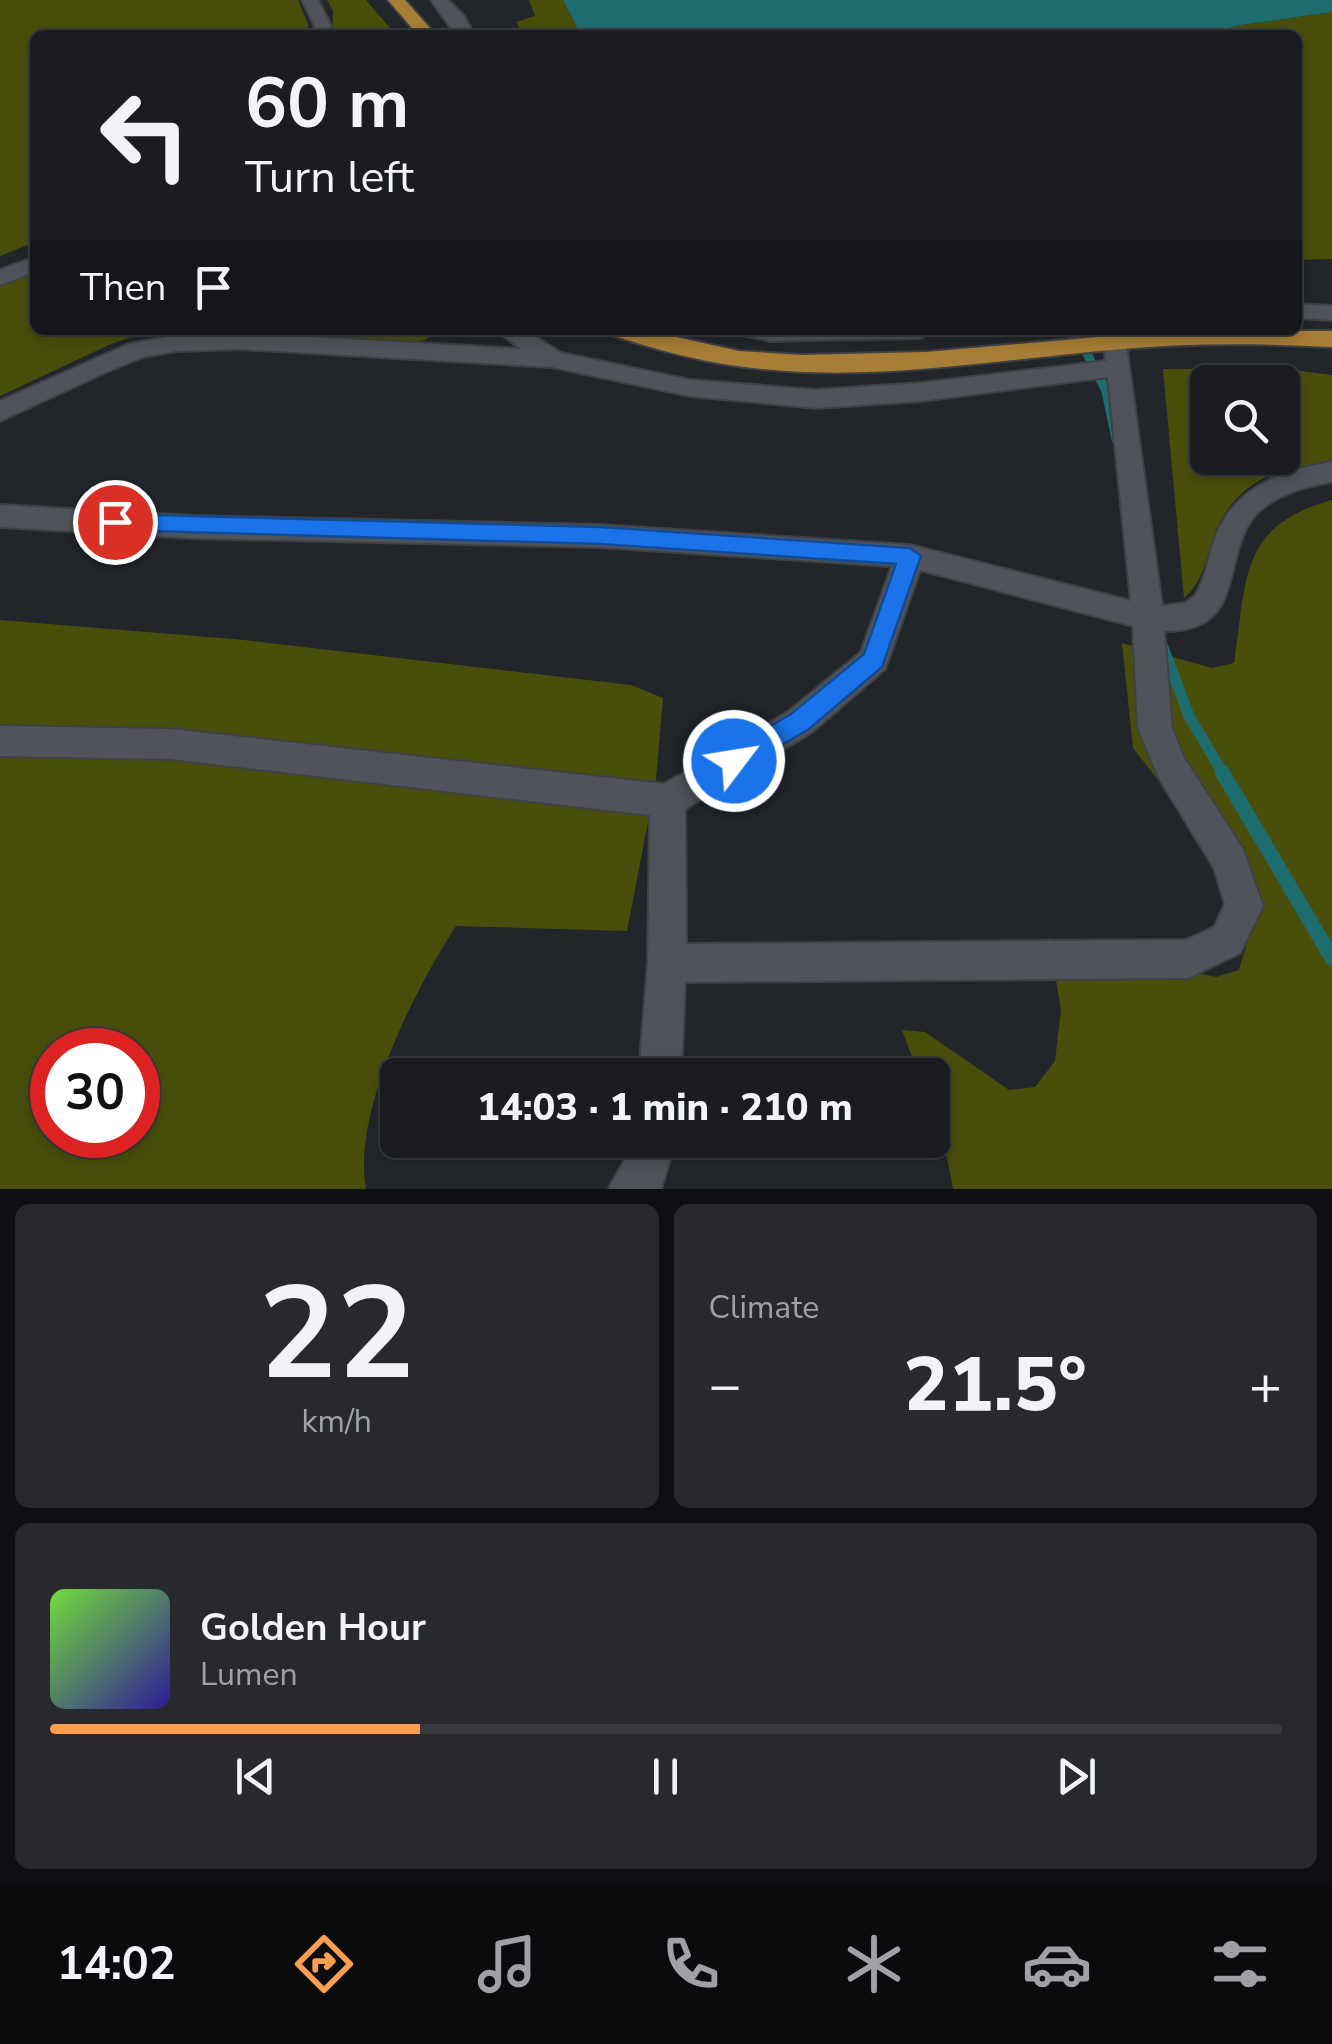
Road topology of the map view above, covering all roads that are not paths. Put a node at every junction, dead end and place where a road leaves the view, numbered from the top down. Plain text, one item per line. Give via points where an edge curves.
1 (310, 0) edge
2 (396, 0) edge
3 (439, 0) edge
4 (323, 30) edge
5 (423, 30) edge
6 (463, 30) edge
7 (30, 266) edge
8 (0, 278) edge
9 (1302, 311) edge
10 (1332, 313) edge
11 (459, 335) edge
12 (516, 335) edge
13 (633, 335) edge
14 (1236, 335) edge
15 (1260, 335) edge
16 (1332, 339) edge
17 (418, 352) junction
18 (1117, 355) junction
19 (554, 359) junction
20 (0, 412) edge
21 (1332, 472) edge
22 (0, 516) edge
23 (910, 556) junction
24 (1148, 618) junction
25 (0, 740) edge
26 (668, 801) junction
27 (667, 963) junction
28 (661, 1058) edge
29 (649, 1158) edge
30 (631, 1189) edge

1 - 4 street
2 - 5 highway
3 - 6 street
7 - 8 street
9 - 10 street
11 - 17 street
12 - 19 street
13 - 18 highway via 744,360 870,364
14 - 18 highway
15 - 16 highway
17 - 19 street
17 - 20 street via 176,343 97,366
18 - 19 street via 922,392 816,398 690,388
18 - 24 street
21 - 24 street via 1281,484 1238,515 1210,602 1194,616
22 - 23 street via 600,536
23 - 24 street
23 - 26 street via 874,660 800,722
24 - 27 street via 1155,728 1171,767 1230,861 1244,906 1227,940 1188,959
25 - 26 street via 170,744
26 - 27 street
27 - 28 street
29 - 30 street via 644,1179

